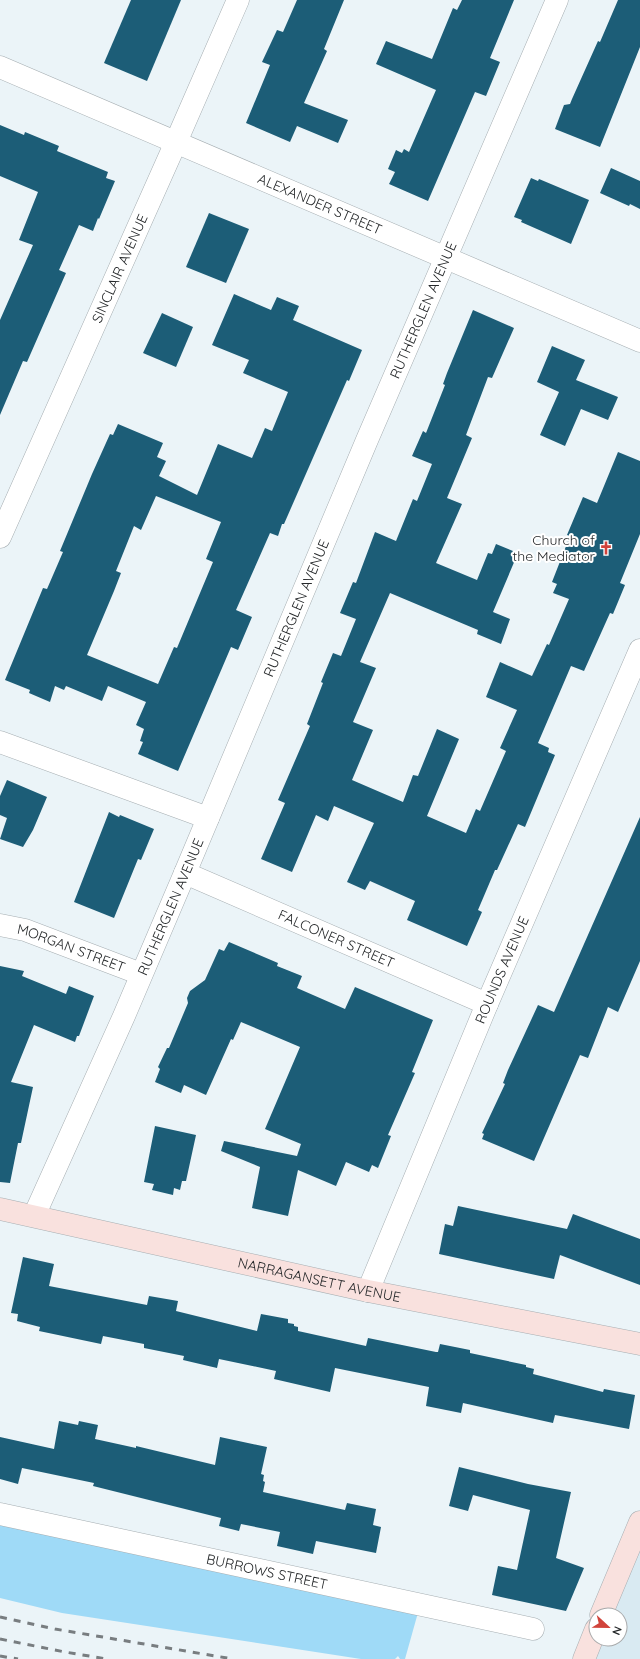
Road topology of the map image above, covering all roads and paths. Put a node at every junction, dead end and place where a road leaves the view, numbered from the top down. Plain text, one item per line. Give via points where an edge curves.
1 (238, 0) edge
2 (557, 0) edge
3 (0, 67) edge
4 (176, 142) junction
5 (447, 258) junction
6 (640, 341) edge
7 (0, 537) edge
8 (640, 650) edge
9 (0, 742) edge
10 (208, 818) junction
11 (185, 873) junction
12 (0, 925) edge
13 (141, 974) junction
14 (487, 1004) junction
15 (0, 1209) edge
16 (34, 1216) junction
17 (368, 1291) junction
18 (640, 1344) edge
19 (0, 1514) edge
20 (640, 1522) edge
21 (605, 1607) edge
22 (533, 1629) dead end
23 (589, 1647) edge
24 (584, 1659) edge

1 - 4 street, SINCLAIR AVENUE
2 - 5 street, RUTHERGLEN AVENUE
3 - 4 street, ALEXANDER STREET
4 - 5 street, ALEXANDER STREET
4 - 7 street, SINCLAIR AVENUE
5 - 6 street, ALEXANDER STREET
5 - 10 street, RUTHERGLEN AVENUE via 367,440
8 - 14 street, ROUNDS AVENUE
9 - 10 street
10 - 11 street, RUTHERGLEN AVENUE
11 - 13 street, RUTHERGLEN AVENUE
11 - 14 street, FALCONER STREET
12 - 13 street, MORGAN STREET via 25,930
13 - 16 street, RUTHERGLEN AVENUE
14 - 17 street, ROUNDS AVENUE
15 - 16 street, NARRAGANSETT AVENUE
16 - 17 street, NARRAGANSETT AVENUE
17 - 18 street, NARRAGANSETT AVENUE
19 - 22 street, BURROWS STREET
20 - 21 street
23 - 24 street

